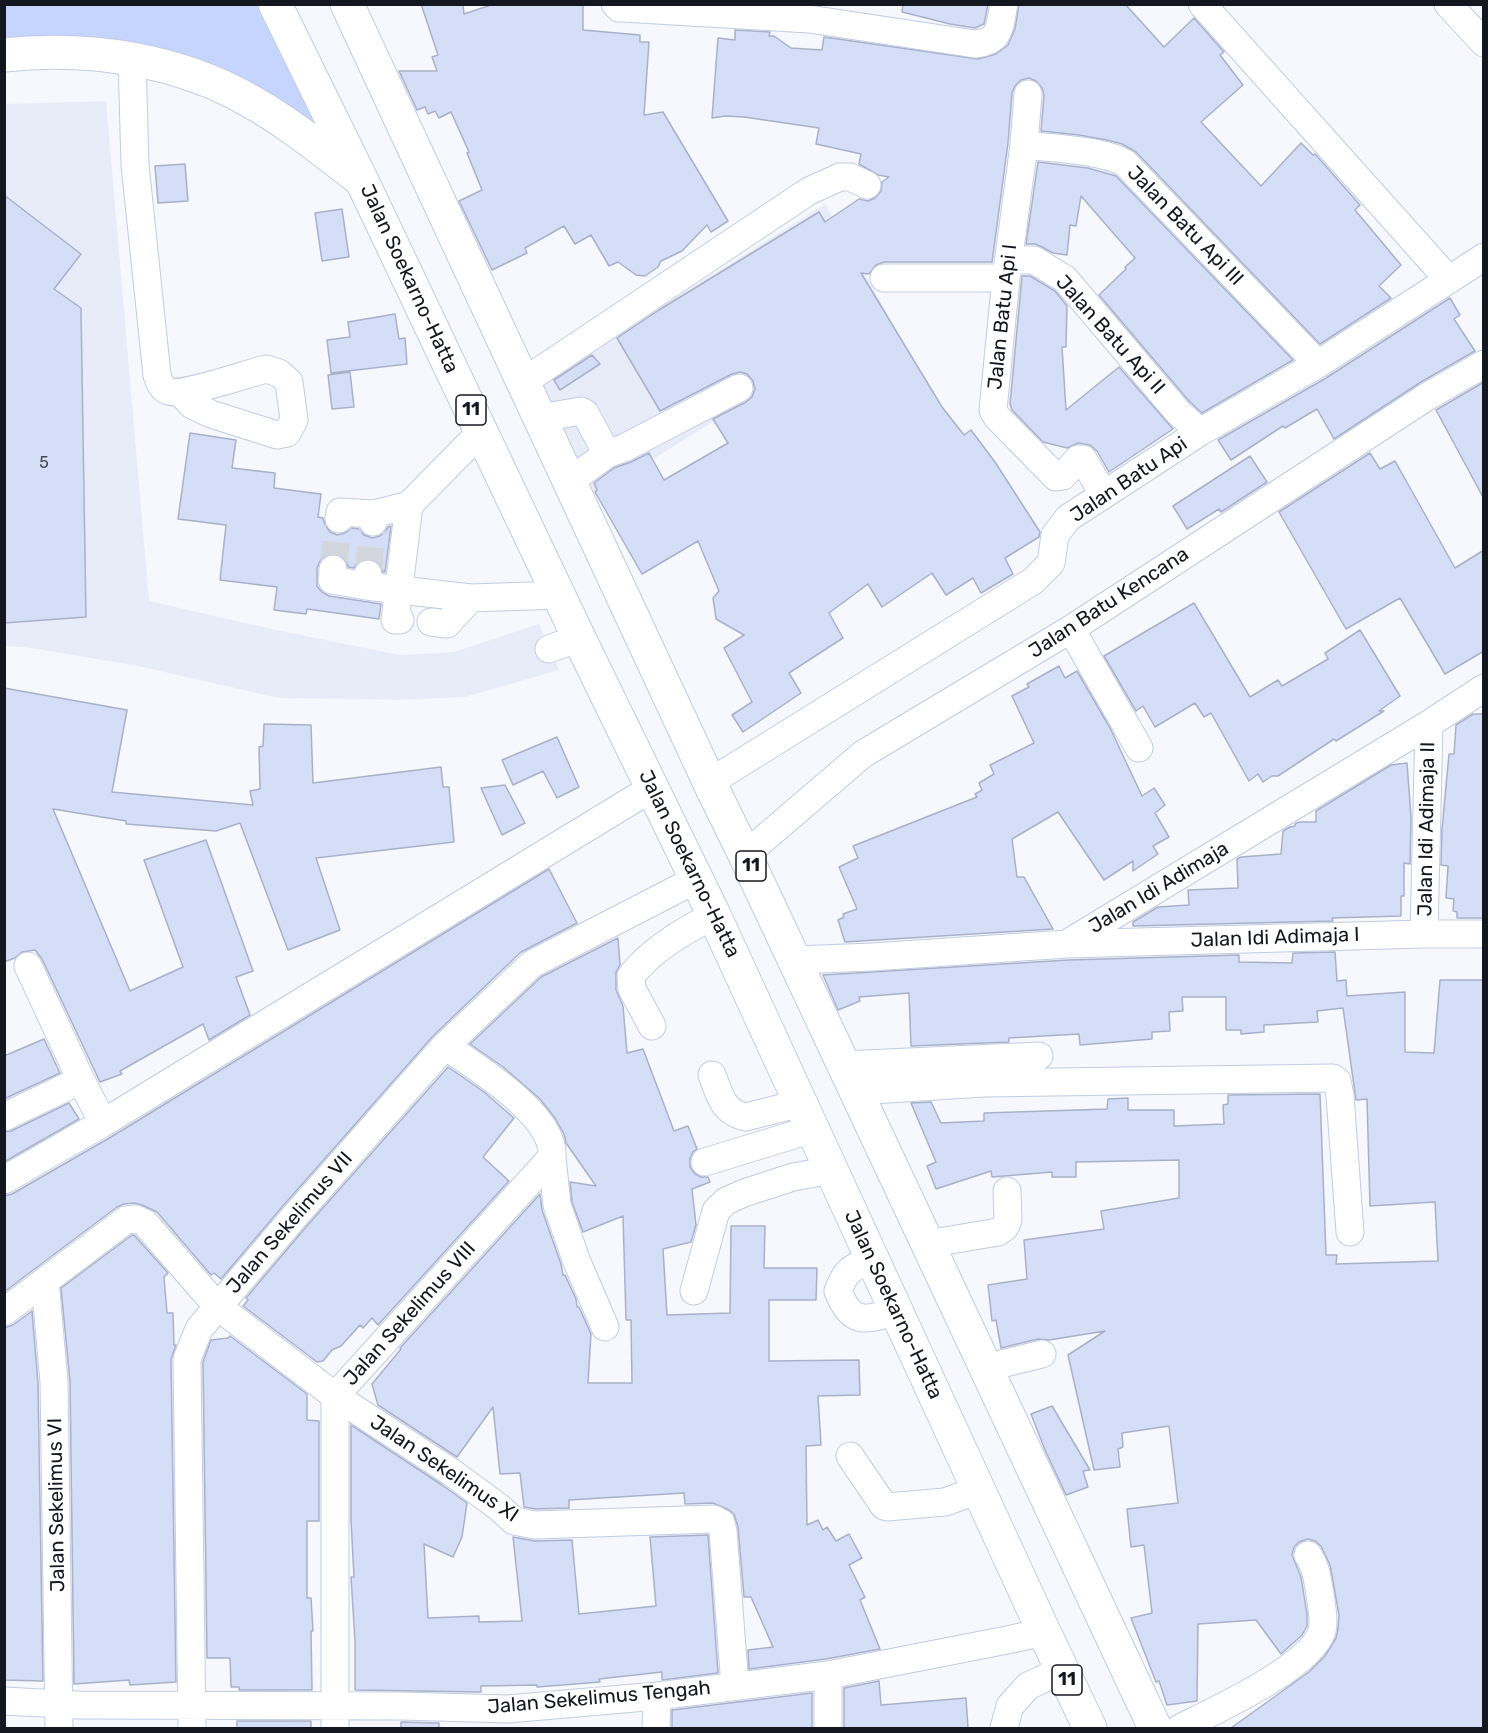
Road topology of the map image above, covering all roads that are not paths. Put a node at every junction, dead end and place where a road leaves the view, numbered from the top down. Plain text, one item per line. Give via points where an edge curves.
1 (275, 4) edge
2 (346, 4) edge
3 (615, 4) edge
4 (1004, 4) edge
5 (1202, 4) edge
6 (1451, 5) edge
7 (811, 12) edge
8 (1484, 43) edge
9 (4, 55) edge
10 (132, 59) junction
11 (1028, 94) dead end
12 (1024, 145) junction
13 (362, 181) junction
14 (867, 185) dead end
15 (1484, 257) edge
16 (1007, 269) junction
17 (884, 278) dead end
18 (1449, 280) junction
19 (1318, 364) junction
20 (1484, 364) edge
21 (524, 382) junction
22 (739, 388) dead end
23 (181, 393) dead end
24 (540, 418) junction
25 (481, 432) junction
26 (1200, 432) junction
27 (607, 454) junction
28 (570, 481) junction
29 (1103, 494) junction
30 (409, 505) junction
31 (339, 519) dead end
32 (333, 569) dead end
33 (399, 591) junction
34 (559, 595) junction
35 (471, 598) junction
36 (400, 620) dead end
37 (431, 622) dead end
38 (1071, 629) junction
39 (1484, 688) edge
40 (1429, 724) junction
41 (1139, 748) dead end
42 (710, 782) junction
43 (652, 789) junction
44 (745, 855) junction
45 (697, 879) junction
46 (714, 915) junction
47 (1424, 934) junction
48 (1484, 934) edge
49 (1067, 944) junction
50 (795, 960) junction
51 (28, 966) dead end
52 (652, 1026) dead end
53 (445, 1046) junction
54 (1038, 1056) dead end
55 (712, 1075) dead end
56 (850, 1078) junction
57 (81, 1080) junction
58 (807, 1116) junction
59 (4, 1117) edge
60 (103, 1123) junction
61 (552, 1157) junction
62 (705, 1162) dead end
63 (832, 1170) junction
64 (4, 1180) edge
65 (1007, 1191) dead end
66 (1350, 1232) dead end
67 (927, 1244) junction
68 (872, 1258) junction
69 (45, 1281) junction
70 (694, 1291) dead end
71 (217, 1306) junction
72 (896, 1311) junction
73 (4, 1312) edge
74 (605, 1327) dead end
75 (1042, 1354) dead end
76 (985, 1368) junction
77 (335, 1396) junction
78 (850, 1456) dead end
79 (978, 1490) junction
80 (1308, 1555) dead end
81 (1044, 1632) junction
82 (1062, 1670) junction
83 (828, 1675) junction
84 (735, 1686) junction
85 (657, 1696) junction
86 (4, 1701) edge
87 (60, 1716) edge
88 (193, 1717) edge
89 (336, 1717) edge
90 (508, 1719) edge
91 (656, 1728) edge
92 (828, 1728) edge
93 (1004, 1728) edge
94 (1090, 1728) edge
95 (1155, 1728) edge
96 (1180, 1728) edge

1 - 13 highway, Jalan Soekarno-Hatta / 11
2 - 21 highway, 11
3 - 7 street via 619,8
4 - 7 street via 995,38 989,43 975,44
5 - 18 street
6 - 8 street
9 - 10 highway via 84,53
10 - 13 highway via 173,69 250,100
10 - 23 street via 135,165 157,375 166,391
11 - 12 street, Jalan Batu Api I
12 - 16 street, Jalan Batu Api I
12 - 19 street, Jalan Batu Api III via 1096,154 1125,164
13 - 25 highway, Jalan Soekarno-Hatta / 11
14 - 21 street via 840,177 809,191
15 - 18 street, Jalan Batu Api
16 - 17 street, Jalan Batu Api II
16 - 26 street, Jalan Batu Api II via 1034,260 1065,279 1172,405
16 - 29 street, Jalan Batu Api I via 993,410 1056,477 1063,476 1078,459 1083,459
18 - 19 street, Jalan Batu Api
19 - 26 street, Jalan Batu Api
20 - 38 street, Jalan Batu Kencana via 1428,396
21 - 24 highway, 11
22 - 27 street
24 - 27 street via 585,413
24 - 28 highway, 11
25 - 30 street
25 - 34 highway, Jalan Soekarno-Hatta / 11
26 - 29 street, Jalan Batu Api
27 - 28 street
28 - 42 highway, 11
29 - 42 street, Jalan Batu Api via 1068,518 1055,536 1051,563 1034,581
30 - 31 street via 373,518 340,512
30 - 33 street
32 - 33 street via 332,580 367,580
33 - 35 street
33 - 36 street via 396,620
34 - 35 street
34 - 43 highway, Jalan Soekarno-Hatta / 11 via 564,644
35 - 37 street via 447,624
38 - 41 street
38 - 44 street, Jalan Batu Kencana via 863,754
39 - 40 street, Jalan Idi Adimaja
40 - 47 street, Jalan Idi Adimaja II
40 - 49 street, Jalan Idi Adimaja
42 - 44 highway, 11
43 - 45 highway, Jalan Soekarno-Hatta / 11
43 - 60 street
44 - 50 highway, 11
45 - 46 highway, Jalan Soekarno-Hatta / 11
45 - 53 street, Jalan Sekelimus VII via 532,963
46 - 52 street via 680,933 631,976 632,989
46 - 58 highway, Jalan Soekarno-Hatta / 11
47 - 48 street, Jalan Idi Adimaja I
47 - 49 street, Jalan Idi Adimaja I
49 - 50 street, Jalan Idi Adimaja
50 - 56 highway, 11
51 - 57 street
53 - 61 street via 513,1095 545,1129
53 - 71 street, Jalan Sekelimus VII
54 - 56 street
55 - 58 street via 723,1105 737,1115
56 - 66 street via 984,1083 1334,1078 1340,1096
56 - 67 highway, 11
57 - 59 street
57 - 60 street
58 - 62 street
58 - 63 highway, Jalan Soekarno-Hatta / 11
60 - 64 street
61 - 74 street via 557,1206
61 - 77 street, Jalan Sekelimus VIII
63 - 68 highway, Jalan Soekarno-Hatta / 11
63 - 70 street via 793,1177 726,1201 716,1211
65 - 67 street via 1008,1220 998,1232
67 - 76 highway, 11
68 - 72 highway, Jalan Soekarno-Hatta / 11
68 - 72 street via 843,1277 838,1291 844,1306 852,1315 863,1318
69 - 71 street, Jalan Sekelimus XI via 126,1220 136,1219 145,1223
69 - 73 street
69 - 87 street, Jalan Sekelimus VI via 54,1382
71 - 77 street, Jalan Sekelimus XI
71 - 88 street, Jalan Sekelimus VII via 199,1329 187,1359
72 - 79 highway, Jalan Soekarno-Hatta / 11
75 - 76 street
76 - 95 highway, 11
77 - 84 street, Jalan Sekelimus XI via 450,1472 514,1521 535,1525 714,1519 721,1523
77 - 89 street, Jalan Sekelimus VIII
78 - 79 street via 887,1508 945,1502
79 - 81 highway, Jalan Soekarno-Hatta / 11
80 - 96 street via 1315,1565 1322,1612 1319,1637 1306,1654 1270,1679
81 - 82 highway, Jalan Soekarno-Hatta / 11
81 - 83 street, Jalan Sekelimus Tengah
82 - 93 street via 1028,1686 1010,1706
82 - 94 highway, Jalan Soekarno-Hatta / 11
83 - 84 street, Jalan Sekelimus Tengah
83 - 92 street
84 - 85 street, Jalan Sekelimus Tengah
85 - 90 street, Jalan Sekelimus Tengah
85 - 91 street
86 - 87 street, Jalan Sekelimus Tengah
87 - 88 street, Jalan Sekelimus Tengah
88 - 89 street, Jalan Sekelimus Tengah
89 - 90 street, Jalan Sekelimus Tengah via 402,1706

